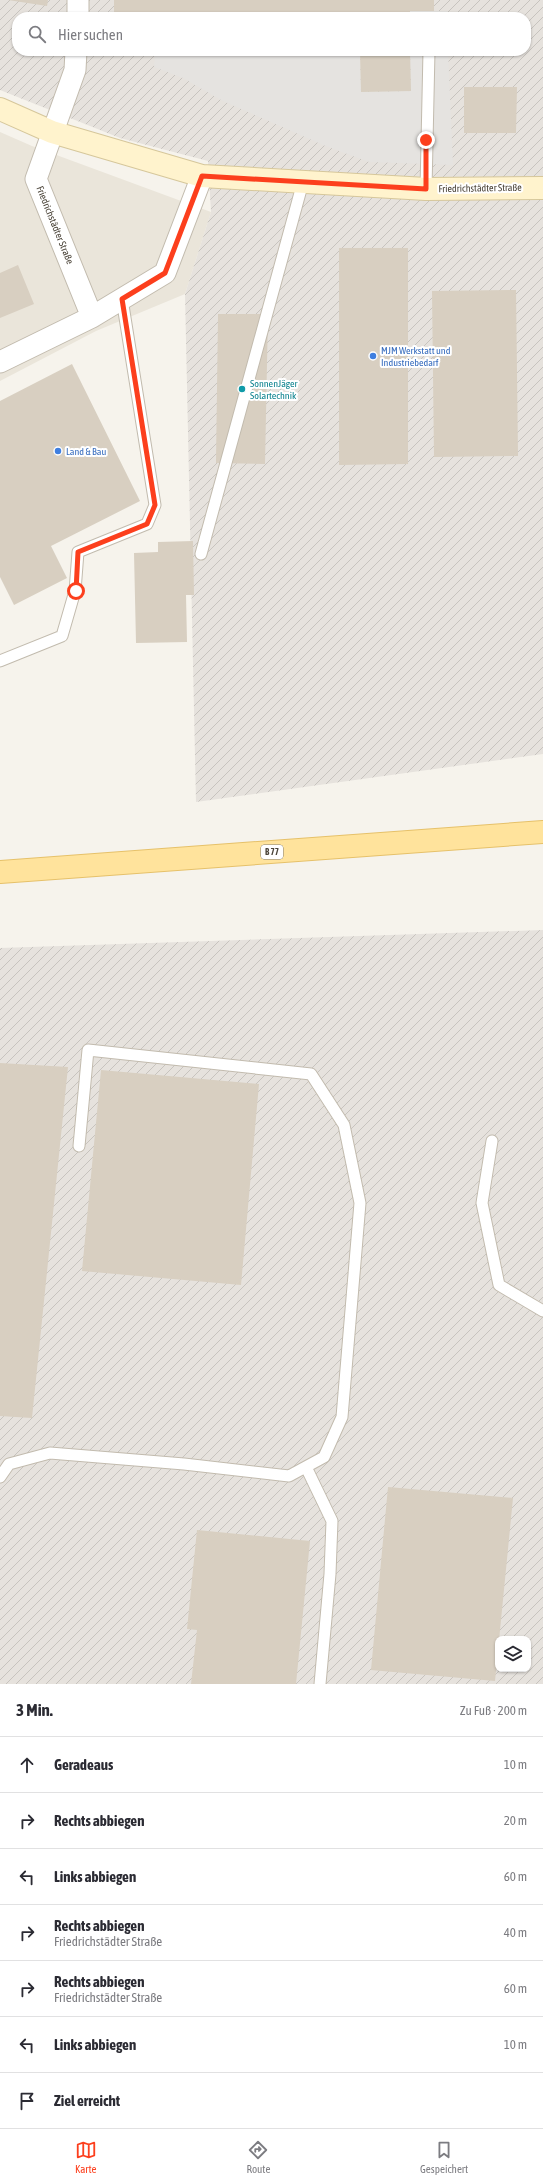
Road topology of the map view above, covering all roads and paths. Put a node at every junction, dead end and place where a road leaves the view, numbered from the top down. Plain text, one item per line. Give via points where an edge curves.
1 (78, 0) edge
2 (78, 12) edge
3 (76, 56) edge
4 (429, 56) edge
5 (0, 109) edge
6 (52, 132) junction
7 (202, 176) junction
8 (303, 182) junction
9 (543, 188) edge
10 (426, 189) junction
11 (122, 299) junction
12 (92, 317) junction
13 (0, 362) edge
14 (201, 554) dead end
15 (0, 661) edge
16 (543, 832) edge
17 (0, 872) edge
18 (492, 1141) dead end
19 (79, 1146) dead end
20 (543, 1311) edge
21 (306, 1467) junction
22 (0, 1477) edge
23 (320, 1684) edge

1 - 2 street
3 - 6 street via 76,70
4 - 10 lane
5 - 6 street, Friedrichstädter Straße
6 - 7 street, Friedrichstädter Straße
6 - 12 street, Friedrichstädter Straße via 36,179
7 - 8 street, Friedrichstädter Straße
7 - 11 street via 165,273
8 - 10 street, Friedrichstädter Straße
8 - 14 lane
9 - 10 street, Friedrichstädter Straße
11 - 12 street
11 - 15 lane via 155,505 147,524 78,552 76,591 62,636
12 - 13 street
16 - 17 main road, B 77
18 - 20 lane via 482,1203 499,1285
19 - 21 lane via 88,1050 311,1074 344,1125 360,1203 342,1417 324,1458
21 - 22 lane via 289,1476 50,1453 8,1464
21 - 23 lane via 332,1521

